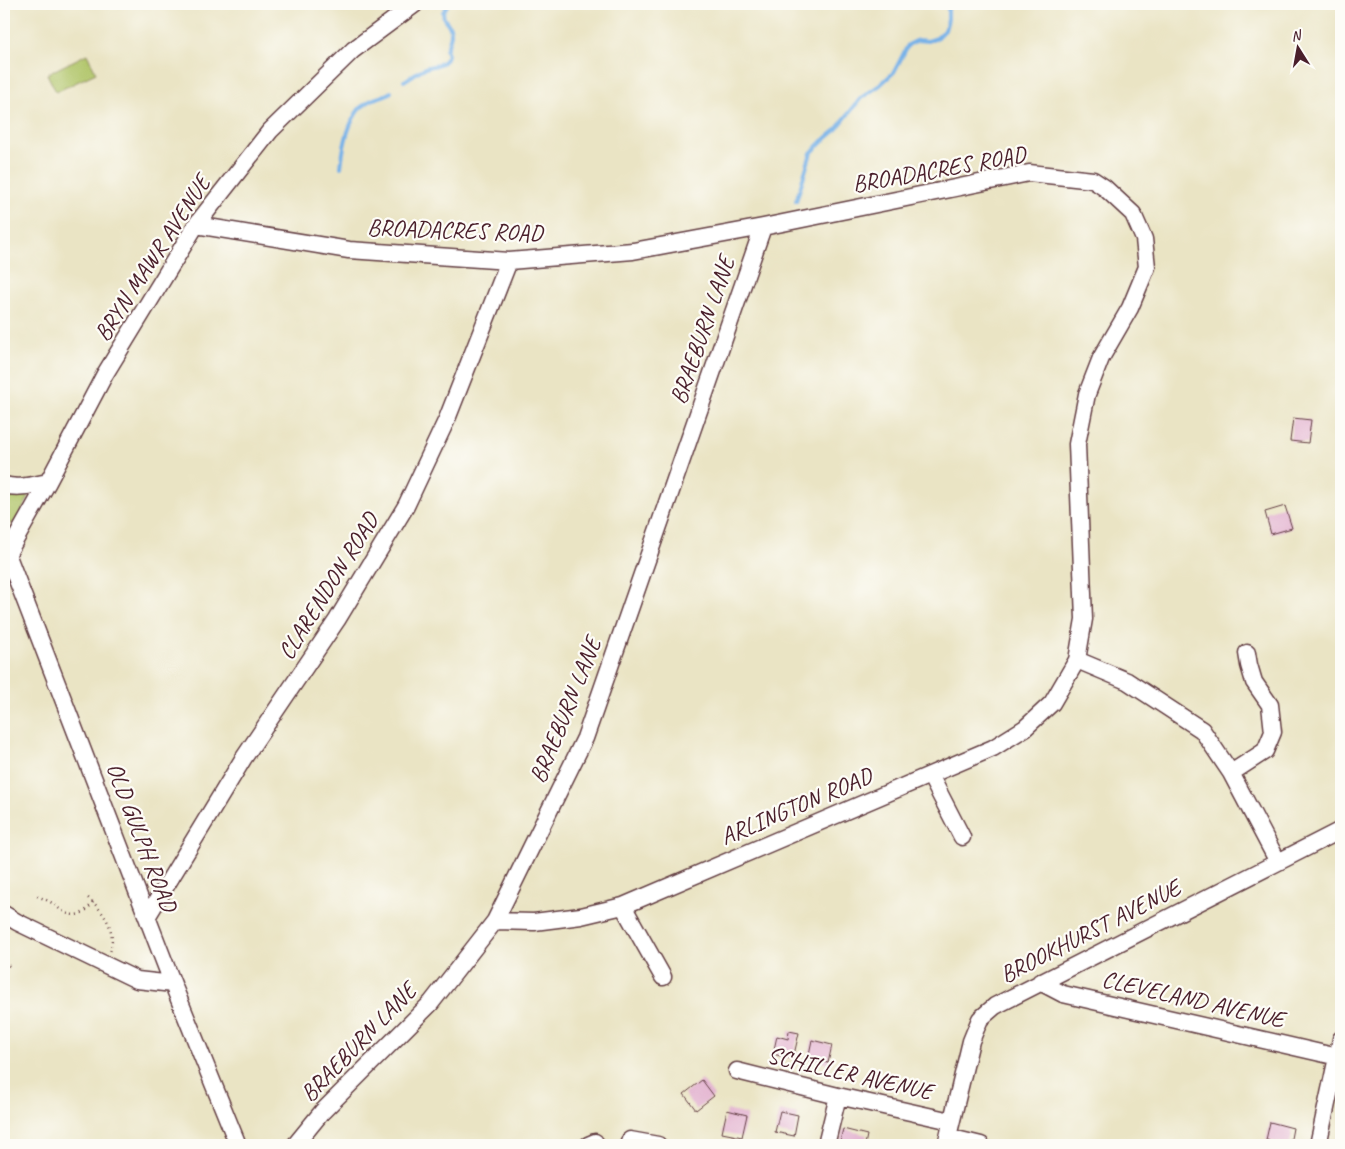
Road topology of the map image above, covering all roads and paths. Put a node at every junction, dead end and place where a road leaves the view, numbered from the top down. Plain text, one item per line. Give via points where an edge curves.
1 (415, 4) edge
2 (196, 225) junction
3 (763, 226) junction
4 (510, 260) junction
5 (48, 482) junction
6 (4, 485) edge
7 (5, 553) edge
8 (1247, 653) dead end
9 (1076, 660) junction
10 (1231, 773) junction
11 (930, 775) junction
12 (1341, 830) edge
13 (962, 837) dead end
14 (1278, 862) junction
15 (36, 896) dead end
16 (88, 898) dead end
17 (93, 902) junction
18 (623, 906) junction
19 (4, 914) edge
20 (147, 917) junction
21 (495, 921) junction
22 (4, 963) edge
23 (106, 965) junction
24 (11, 967) dead end
25 (663, 977) dead end
26 (1040, 982) junction
27 (173, 984) junction
28 (1341, 1039) edge
29 (1338, 1057) junction
30 (737, 1071) dead end
31 (838, 1096) junction
32 (948, 1135) edge
33 (238, 1145) edge
34 (295, 1145) edge
35 (588, 1145) edge
36 (594, 1145) edge
37 (628, 1145) edge
38 (658, 1145) edge
39 (826, 1145) edge
40 (981, 1145) edge
41 (1318, 1145) edge

1 - 2 street, BRYN MAWR AVENUE via 353,50 270,131
2 - 4 street, BROADACRES ROAD via 349,250
2 - 5 street, BRYN MAWR AVENUE via 105,374
3 - 4 street, BROADACRES ROAD via 632,251
3 - 9 street, BROADACRES ROAD via 1029,173 1093,180 1133,214 1144,239 1146,267 1130,308 1101,358 1086,394 1077,444 1084,619
3 - 21 street, BRAEBURN LANE via 585,738
4 - 20 street, CLARENDON ROAD via 447,419 406,506 337,620 243,759
5 - 6 street via 19,487
5 - 7 street, BRYN MAWR AVENUE
7 - 20 street, OLD GULPH ROAD
8 - 10 street via 1254,682 1270,705 1273,732 1265,751
9 - 10 street via 1127,681 1202,730
9 - 11 street, ARLINGTON ROAD via 1052,703 1025,728 993,748
10 - 14 street
11 - 13 street
11 - 18 street, ARLINGTON ROAD
12 - 14 street, BROOKHURST AVENUE
14 - 26 street, BROOKHURST AVENUE
15 - 17 path via 72,915 84,913
16 - 17 path
17 - 23 path via 103,913 113,939
18 - 21 street, ARLINGTON ROAD via 534,922
18 - 25 street
19 - 23 street
20 - 27 street, OLD GULPH ROAD
21 - 34 street, BRAEBURN LANE via 431,1003 322,1112
22 - 24 path
23 - 27 street via 137,980
26 - 29 street, CLEVELAND AVENUE via 1063,994
26 - 32 street, BROOKHURST AVENUE via 995,1006 980,1019 971,1041
27 - 33 street, OLD GULPH ROAD
28 - 29 street
29 - 41 street
30 - 31 street, SCHILLER AVENUE
31 - 32 street, SCHILLER AVENUE
31 - 39 street
32 - 40 street, SCHILLER AVENUE
35 - 36 street via 595,1142
37 - 38 street via 630,1140

